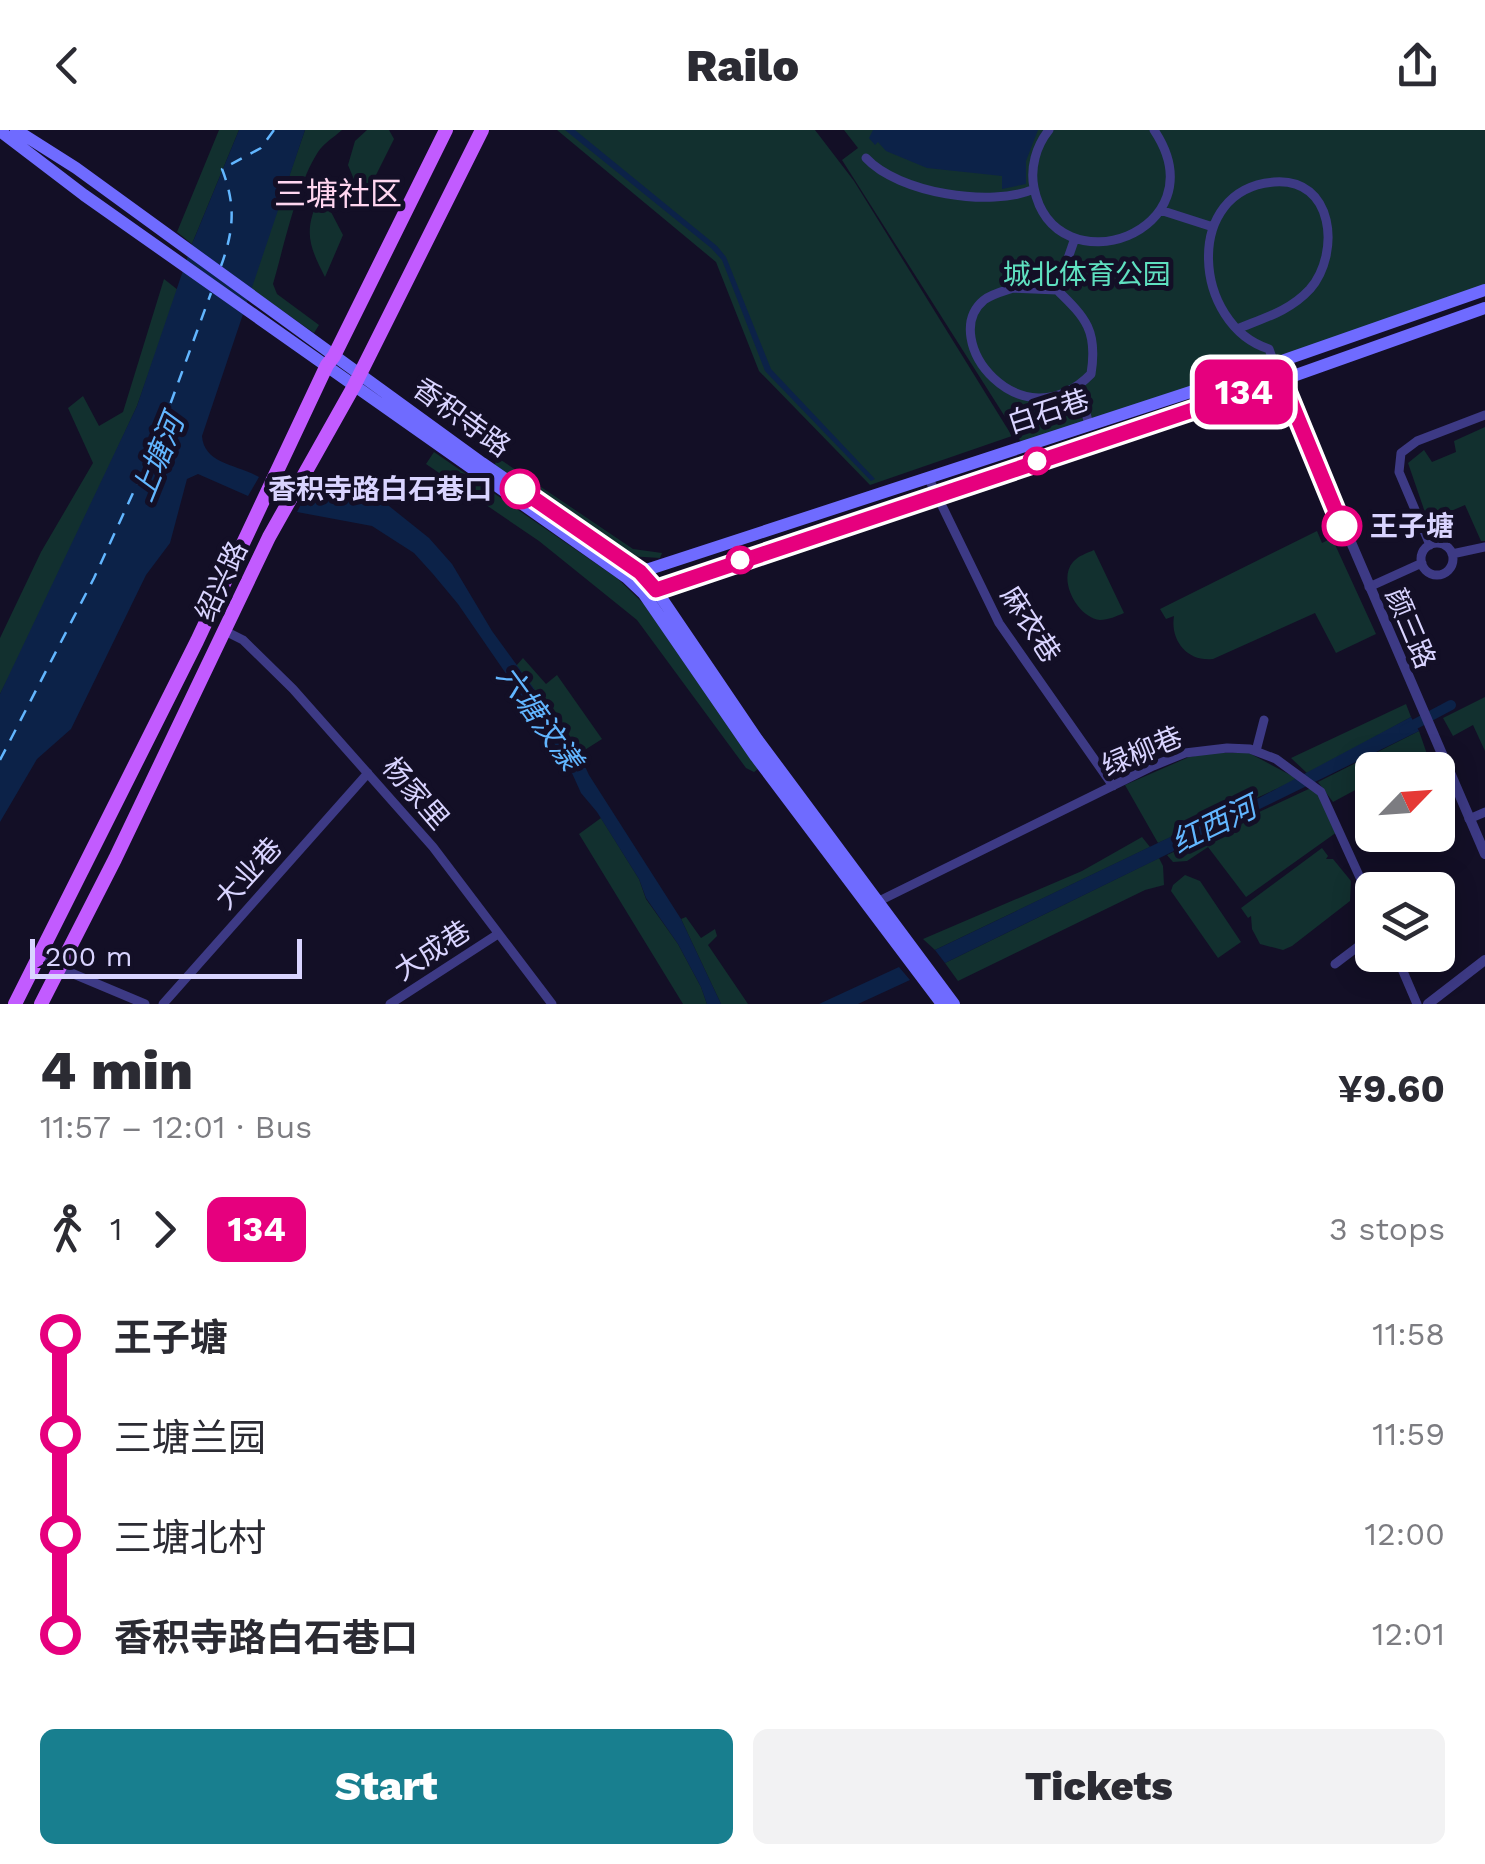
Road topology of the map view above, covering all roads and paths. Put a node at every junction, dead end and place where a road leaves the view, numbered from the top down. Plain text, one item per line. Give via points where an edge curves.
1 (16, 130) edge
2 (446, 130) edge
3 (482, 130) edge
4 (1049, 130) edge
5 (1154, 130) edge
6 (0, 131) edge
7 (866, 158) dead end
8 (1034, 189) junction
9 (1160, 210) junction
10 (1213, 227) junction
11 (1075, 238) junction
12 (1057, 290) junction
13 (1485, 290) edge
14 (1485, 308) edge
15 (269, 319) junction
16 (1237, 329) junction
17 (330, 360) junction
18 (1274, 363) junction
19 (1282, 380) junction
20 (357, 381) junction
21 (1078, 386) junction
22 (1485, 415) edge
23 (1089, 424) junction
24 (928, 476) junction
25 (936, 494) junction
26 (1430, 545) junction
27 (1485, 547) edge
28 (1452, 554) junction
29 (1422, 563) junction
30 (633, 574) junction
31 (1369, 586) junction
32 (650, 592) junction
33 (225, 631) junction
34 (1264, 720) dead end
35 (1256, 751) junction
36 (368, 773) junction
37 (1113, 786) junction
38 (1485, 812) edge
39 (1469, 820) junction
40 (1485, 854) edge
41 (1357, 872) edge
42 (874, 903) junction
43 (498, 934) junction
44 (1355, 949) edge
45 (38, 959) junction
46 (1485, 960) edge
47 (1334, 964) dead end
48 (59, 968) junction
49 (1403, 972) edge
50 (15, 1004) edge
51 (41, 1004) edge
52 (145, 1004) edge
53 (163, 1004) edge
54 (390, 1004) edge
55 (552, 1004) edge
56 (942, 1004) edge
57 (954, 1004) edge
58 (1417, 1004) edge
59 (1428, 1004) edge

1 - 15 main road via 146,219
2 - 17 main road, 绍兴路
3 - 20 main road, 绍兴路
4 - 8 street via 1036,153
5 - 9 street via 1169,160 1168,194
6 - 15 main road
7 - 8 street via 897,178 944,192 998,199
8 - 11 street via 1049,218
9 - 10 street
9 - 11 street via 1124,240
10 - 16 street via 1210,283
10 - 16 street via 1230,200 1277,181 1309,192 1328,222 1326,260 1311,287 1288,309
11 - 12 street
12 - 21 street via 1091,331 1090,374
12 - 21 street via 1014,288 986,298 975,310 971,336 991,378 1004,389 1045,399
13 - 18 main road, 白石巷
14 - 19 main road, 白石巷
15 - 17 main road, 香积寺路
16 - 18 street via 1269,349
17 - 20 main road, 香积寺路
17 - 45 main road, 绍兴路
18 - 19 street, 颜三路
18 - 23 main road, 白石巷
19 - 25 main road, 白石巷
19 - 31 street, 颜三路
20 - 30 main road, 香积寺路
20 - 33 main road, 绍兴路
21 - 23 street
22 - 26 street via 1401,453 1399,472
23 - 24 main road, 白石巷
24 - 25 street, 麻衣巷
24 - 30 main road, 白石巷
25 - 32 main road, 白石巷
25 - 37 street, 麻衣巷 via 1000,623
26 - 28 street via 1441,544
26 - 29 street
27 - 28 street
28 - 29 street via 1442,574 1427,572
29 - 31 street
30 - 32 main road, 香积寺路
31 - 39 street, 颜三路
32 - 42 main road, 香积寺路 via 756,757
33 - 36 street, 杨家里 via 243,640
33 - 48 main road, 绍兴路
34 - 35 street
35 - 37 street, 绿柳巷 via 1185,754
35 - 41 street, 绿柳巷 via 1317,787
36 - 43 street, 杨家里
36 - 53 street, 大业巷
37 - 42 street, 绿柳巷
38 - 39 street
39 - 40 street, 颜三路
42 - 56 main road, 香积寺路
42 - 57 main road, 香积寺路
43 - 54 street, 大成巷
43 - 55 street, 杨家里
44 - 47 street
45 - 48 street
45 - 50 main road, 绍兴路
46 - 59 street
48 - 51 main road, 绍兴路
48 - 52 street
49 - 58 street

